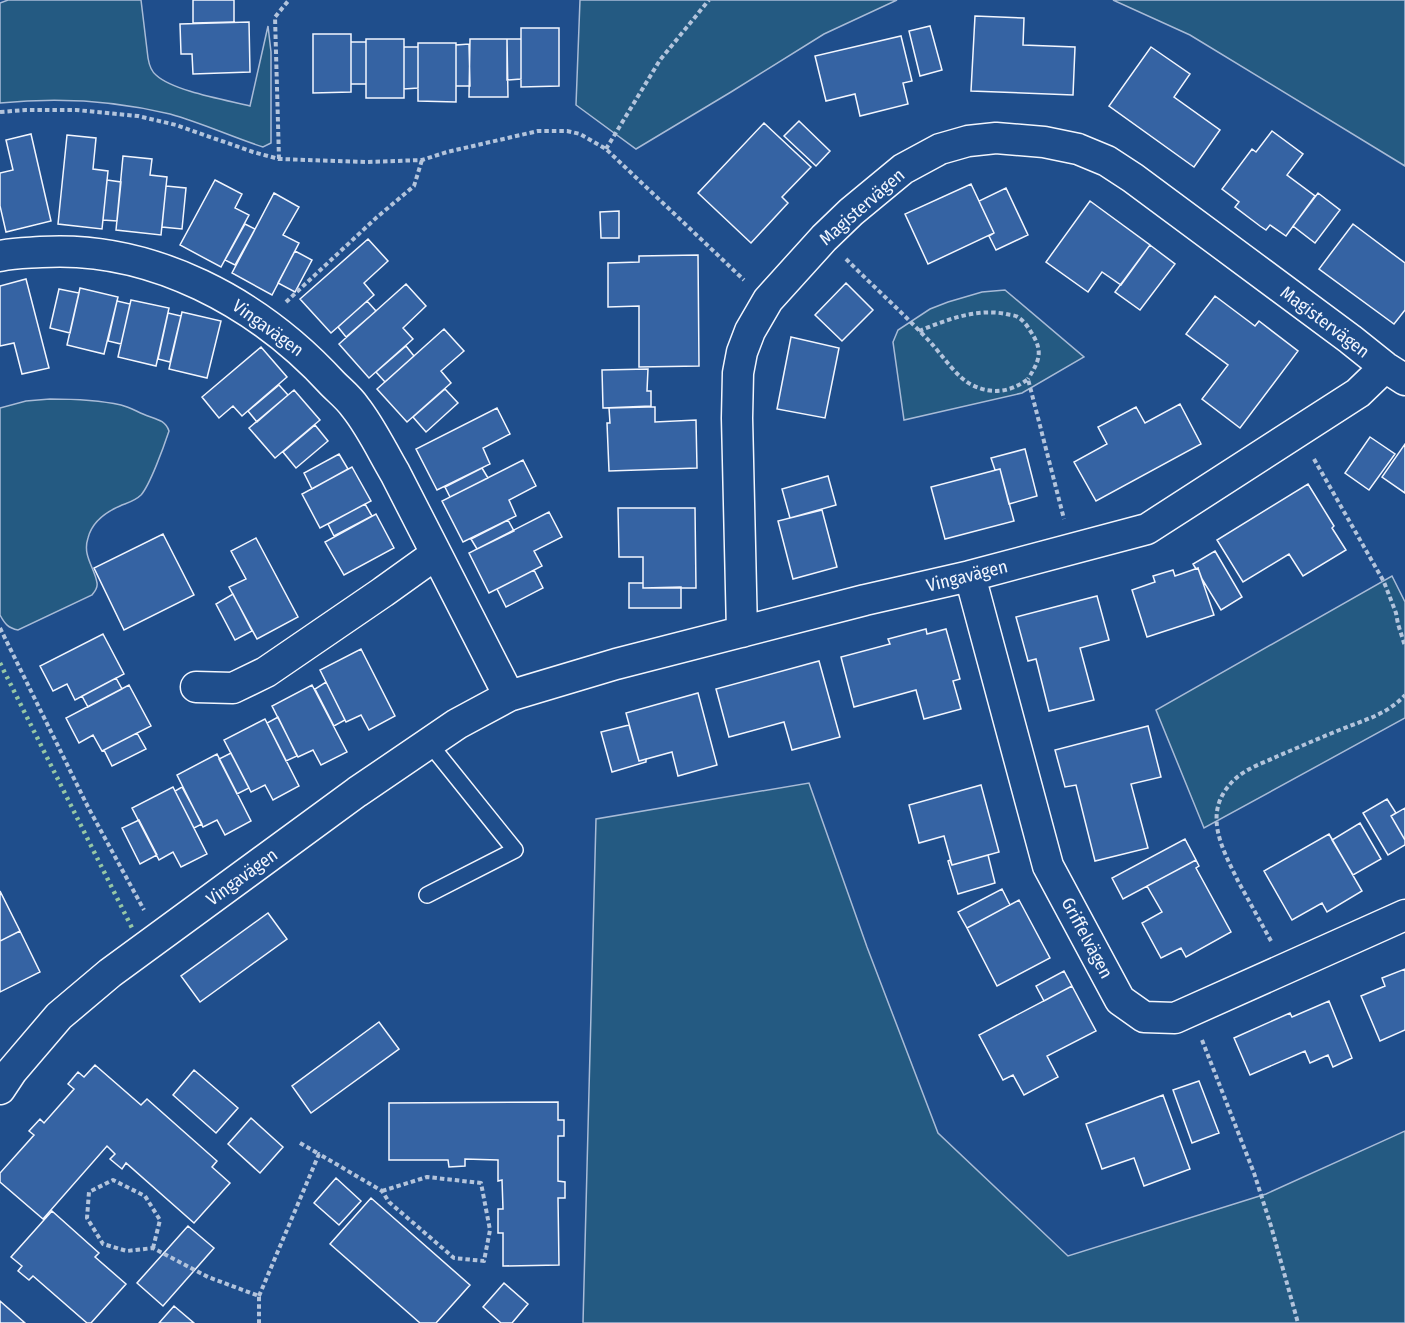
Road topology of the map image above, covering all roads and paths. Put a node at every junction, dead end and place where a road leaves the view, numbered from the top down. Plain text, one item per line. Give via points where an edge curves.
1 (290, 0) edge
2 (709, 0) edge
3 (0, 112) edge
4 (606, 149) junction
5 (279, 159) junction
6 (422, 160) junction
7 (824, 238) junction
8 (0, 256) edge
9 (768, 300) junction
10 (264, 322) junction
11 (919, 331) junction
12 (1395, 374) edge
13 (1028, 380) junction
14 (1297, 431) junction
15 (1072, 548) junction
16 (436, 554) junction
17 (970, 576) junction
18 (0, 628) edge
19 (742, 632) junction
20 (1405, 646) edge
21 (196, 687) dead end
22 (509, 696) junction
23 (1405, 696) edge
24 (429, 743) junction
25 (427, 895) dead end
26 (1405, 915) edge
27 (159, 938) junction
28 (1287, 968) junction
29 (1191, 1011) junction
30 (0, 1089) edge
31 (300, 1143) dead end
32 (319, 1154) junction
33 (382, 1191) junction
34 (153, 1248) junction
35 (259, 1296) junction
36 (259, 1323) edge
37 (1298, 1323) edge

1 - 5 path via 275,17
2 - 4 path via 660,60
3 - 5 path via 76,110 138,116
4 - 6 path via 580,134 538,131
4 - 9 path
5 - 6 path
6 - 10 path via 414,186
7 - 9 street, Magistervägen
7 - 11 path
7 - 12 street, Magistervägen via 903,169 940,149 996,138 1078,149 1133,178
8 - 10 street, Vingavägen via 60,251 124,259 165,270 220,294
9 - 19 street, Magistervägen via 750,331 738,373
10 - 16 street, Vingavägen via 317,366 355,406
11 - 13 path via 972,385 1006,391
11 - 13 path via 947,319 981,313 1018,317 1033,334 1040,351
12 - 14 street, Vingavägen
13 - 15 path
14 - 15 street, Vingavägen via 1147,529
14 - 20 path via 1384,582
15 - 17 street, Vingavägen
16 - 21 street via 266,672 232,688
16 - 22 street, Vingavägen
17 - 19 street, Vingavägen
17 - 29 street, Griffelvägen via 1048,866 1120,1000 1144,1017 1175,1018
18 - 27 path via 88,807
19 - 22 street, Vingavägen
22 - 24 street, Vingavägen
23 - 28 path via 1377,716 1245,771 1218,804 1216,825 1222,849
24 - 25 lane via 515,850
24 - 27 street, Vingavägen
26 - 28 street, Griffelvägen
27 - 30 street, Vingavägen via 60,1016
28 - 29 street, Griffelvägen
29 - 37 path via 1254,1173
31 - 32 path
32 - 33 path
32 - 35 path
33 - 33 path via 389,1202 454,1258 484,1261 490,1230 481,1183 427,1176
34 - 34 path via 160,1220 145,1196 113,1180 88,1192 87,1218 103,1244 127,1251
34 - 35 path via 208,1277
35 - 36 path

